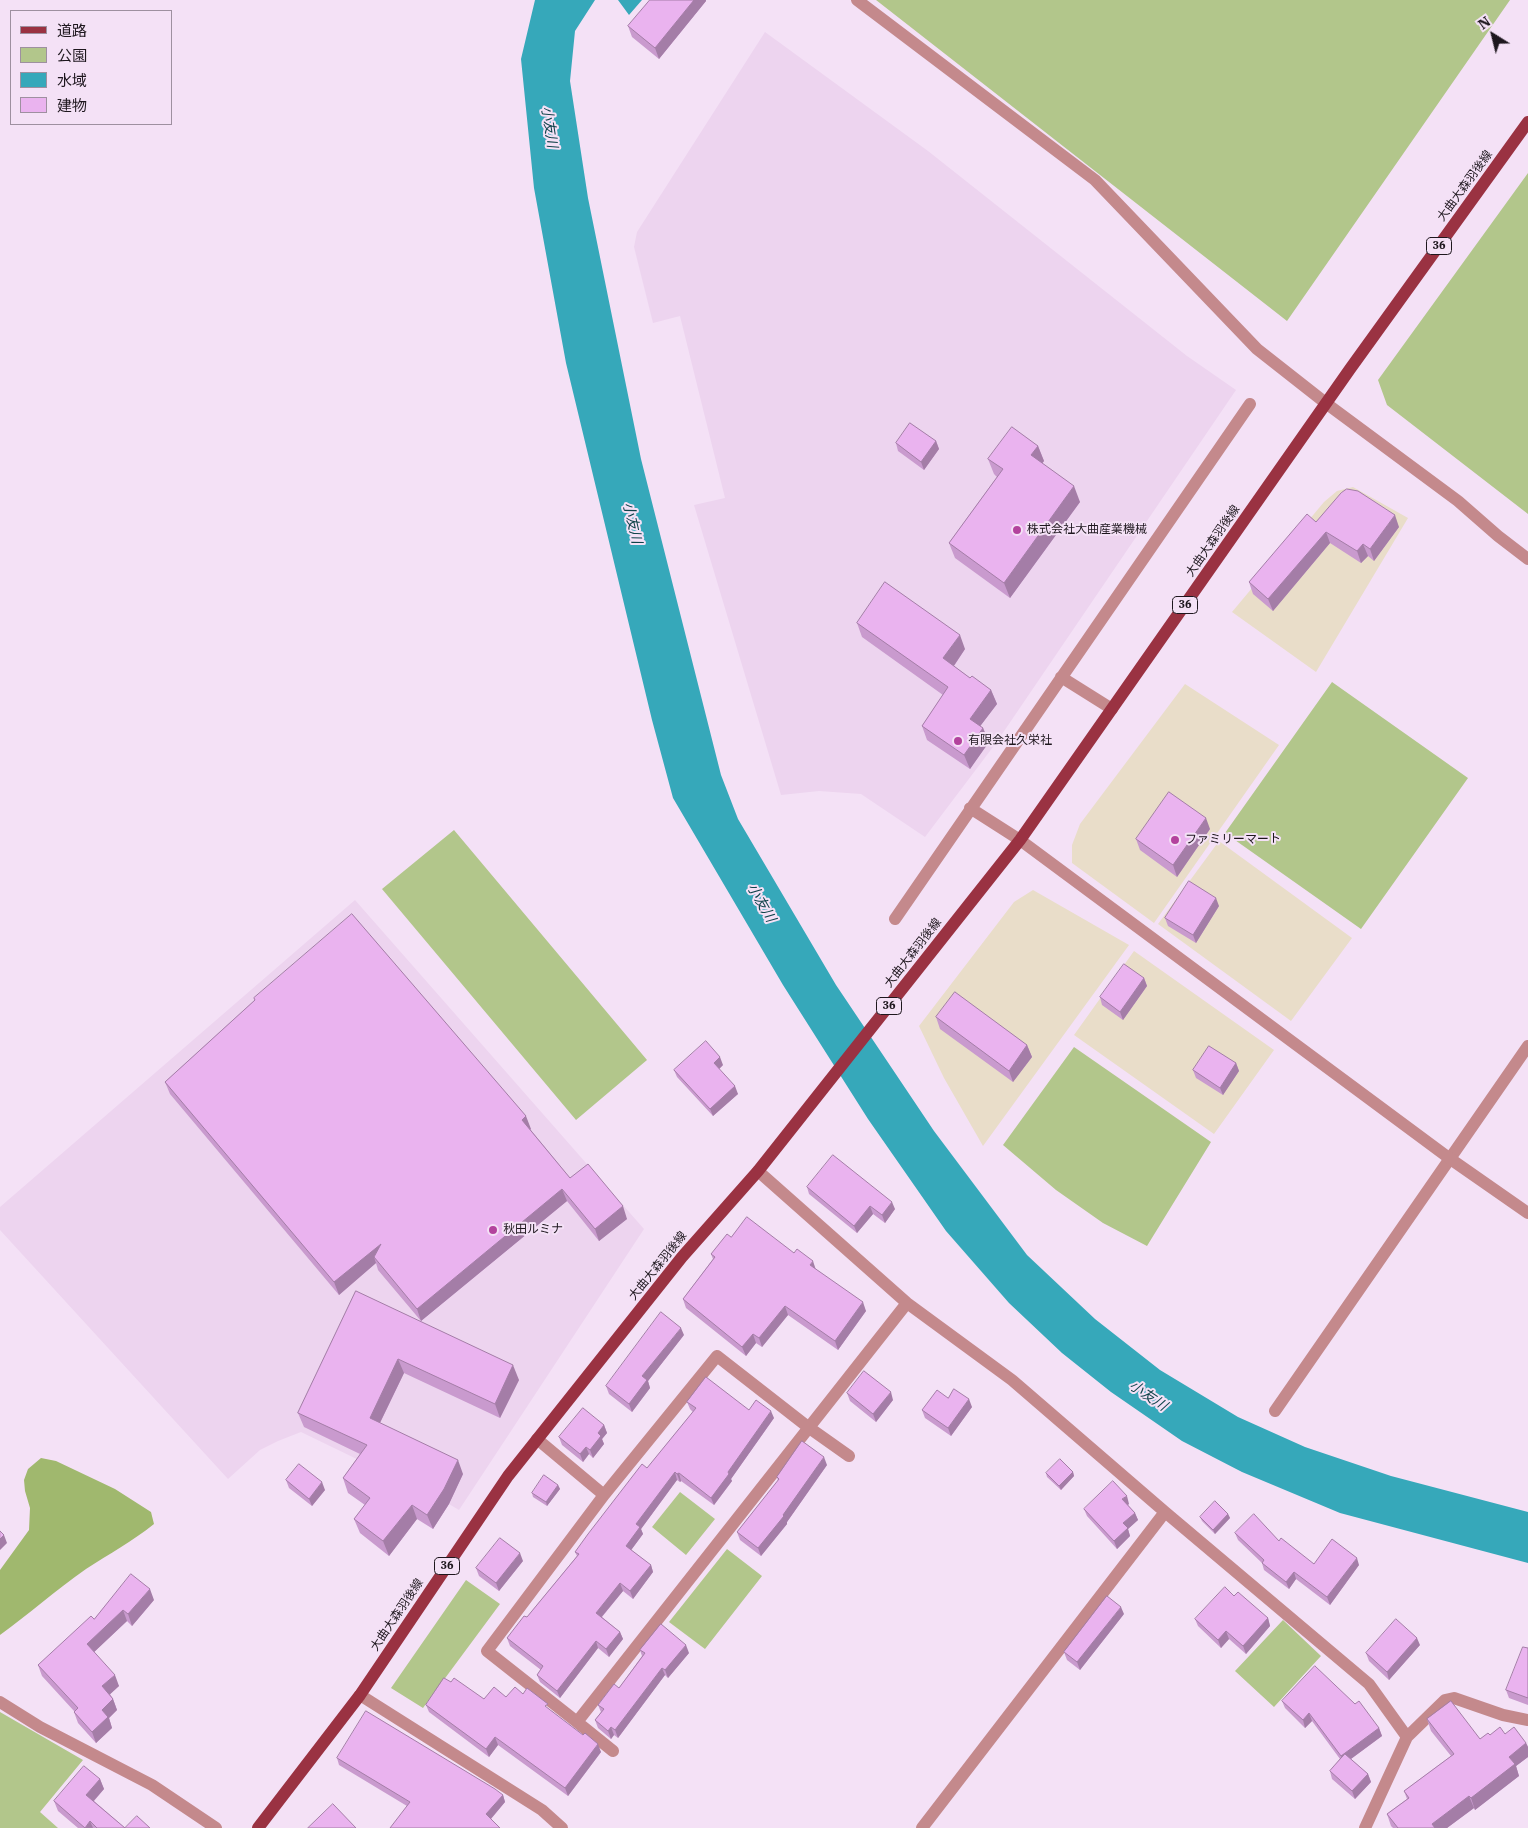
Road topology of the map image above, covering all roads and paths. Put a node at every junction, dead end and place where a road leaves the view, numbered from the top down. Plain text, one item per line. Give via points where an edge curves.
1 (857, 0) edge
2 (1528, 122) edge
3 (1250, 404) dead end
4 (1327, 404) junction
5 (1528, 559) edge
6 (1061, 677) junction
7 (1112, 708) junction
8 (970, 808) junction
9 (1020, 840) junction
10 (895, 919) dead end
11 (1528, 1046) edge
12 (1449, 1158) junction
13 (758, 1171) junction
14 (1528, 1213) edge
15 (907, 1303) junction
16 (1275, 1412) dead end
17 (808, 1427) junction
18 (537, 1439) junction
19 (849, 1456) dead end
20 (604, 1495) junction
21 (1165, 1512) junction
22 (360, 1694) junction
23 (0, 1702) edge
24 (1528, 1720) edge
25 (577, 1722) junction
26 (1407, 1737) junction
27 (613, 1751) dead end
28 (216, 1828) edge
29 (258, 1828) edge
30 (562, 1828) edge
31 (922, 1828) edge
32 (1365, 1828) edge

1 - 4 street via 1095,180 1258,348
2 - 4 main road, 大曲大森羽後線 / 36
3 - 6 street
4 - 5 street
4 - 7 main road, 大曲大森羽後線 / 36
6 - 7 street
6 - 8 street
7 - 9 main road, 大曲大森羽後線 / 36
8 - 9 street
8 - 10 street
9 - 12 street
9 - 13 main road, 大曲大森羽後線 / 36
11 - 12 street
12 - 14 street
12 - 16 street
13 - 15 street
13 - 18 main road, 大曲大森羽後線 / 36 via 682,1257
15 - 17 street
15 - 21 street via 1012,1380
17 - 19 street
17 - 20 street via 717,1356
17 - 25 street
18 - 20 street
18 - 22 main road, 大曲大森羽後線 / 36 via 508,1476
20 - 25 street via 487,1651
21 - 26 street via 1369,1684
21 - 31 street
22 - 29 main road, 大曲大森羽後線 / 36
22 - 30 street via 542,1810
23 - 28 street via 40,1728 152,1784
24 - 26 street via 1454,1698 1446,1700
25 - 27 street
26 - 32 street

